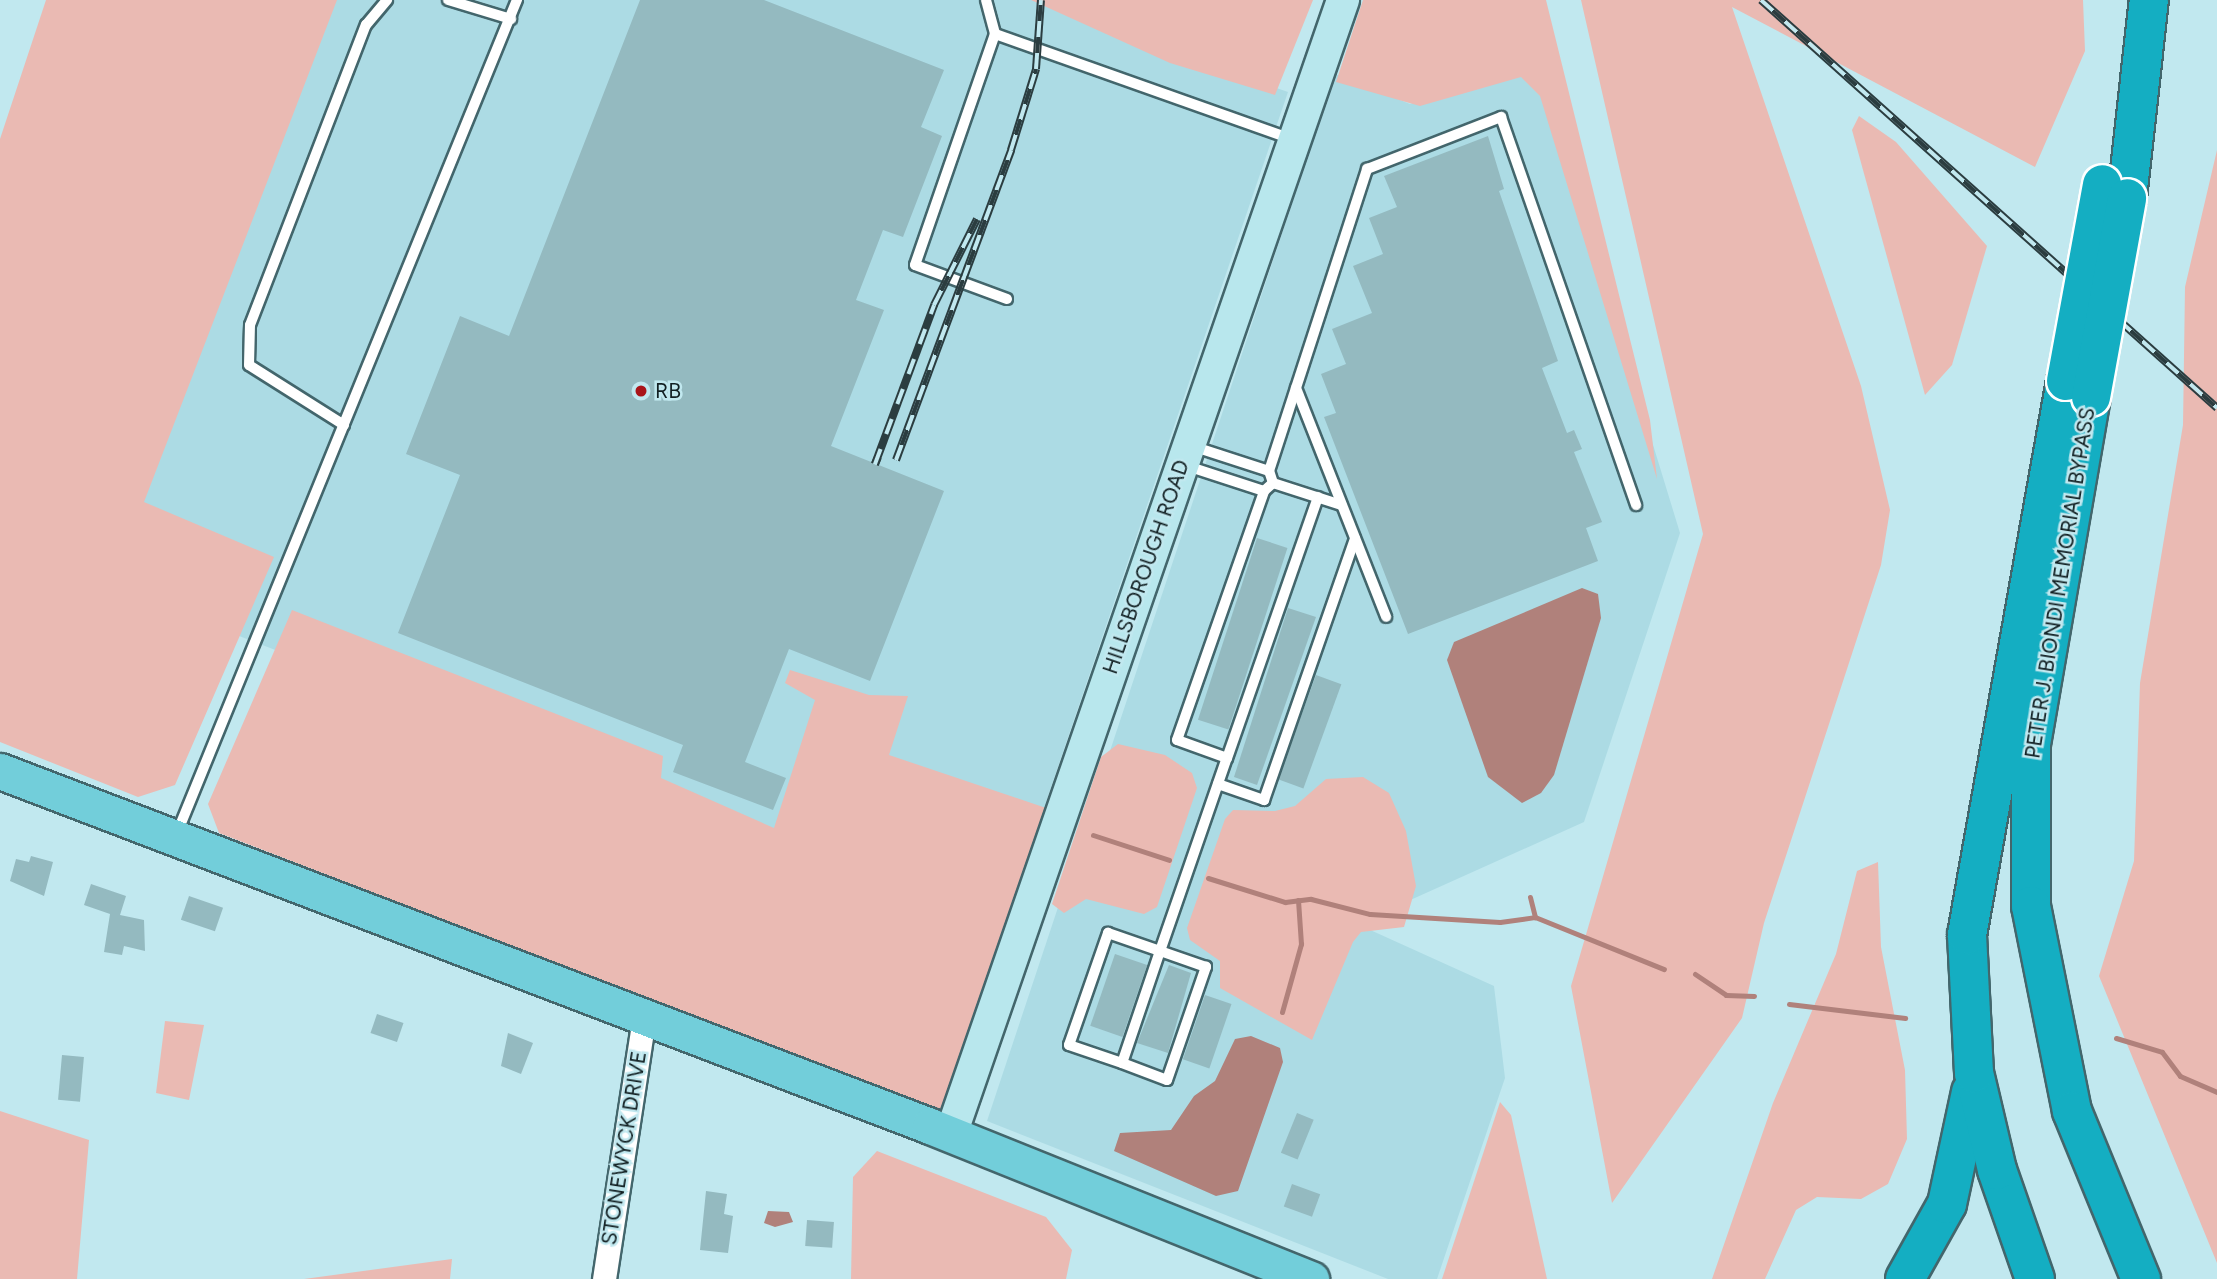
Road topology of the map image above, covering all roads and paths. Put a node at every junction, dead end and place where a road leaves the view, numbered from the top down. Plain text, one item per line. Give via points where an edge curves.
1 (387, 0) edge
2 (448, 0) edge
3 (517, 0) edge
4 (986, 0) edge
5 (1343, 0) edge
6 (2123, 0) edge
7 (2149, 0) edge
8 (511, 19) junction
9 (995, 33) junction
10 (1293, 140) junction
11 (2115, 191) junction
12 (1007, 299) dead end
13 (1296, 388) junction
14 (2079, 389) junction
15 (344, 425) junction
16 (1185, 454) junction
17 (1269, 471) junction
18 (1269, 487) junction
19 (1318, 497) junction
20 (1341, 505) junction
21 (1636, 505) dead end
22 (1354, 538) junction
23 (1385, 617) dead end
24 (1227, 758) junction
25 (0, 771) edge
26 (1219, 784) junction
27 (174, 839) junction
28 (1160, 951) junction
29 (644, 1017) junction
30 (1122, 1063) junction
31 (1974, 1073) junction
32 (951, 1134) junction
33 (1290, 1275) edge
34 (604, 1279) edge
35 (1905, 1279) edge
36 (2035, 1279) edge
37 (2141, 1279) edge

1 - 15 lane via 366,25 250,325 249,365
2 - 8 lane
3 - 8 lane
4 - 9 lane
5 - 10 street, HILLSBOROUGH ROAD
6 - 11 highway, PETER J. BIONDI MEMORIAL BYPASS
7 - 11 highway, PETER J. BIONDI MEMORIAL BYPASS
8 - 15 lane
9 - 10 lane
9 - 12 lane via 915,265
10 - 16 street, HILLSBOROUGH ROAD
11 - 14 highway, PETER J. BIONDI MEMORIAL BYPASS, bridge
13 - 17 lane
13 - 20 lane
13 - 21 lane via 1367,169 1501,117
14 - 31 highway, PETER J. BIONDI MEMORIAL BYPASS via 1974,881 1967,935
14 - 37 highway, PETER J. BIONDI MEMORIAL BYPASS via 2031,745 2031,906 2072,1111
15 - 27 lane
16 - 17 lane
16 - 18 lane
16 - 32 street, HILLSBOROUGH ROAD
17 - 18 lane
18 - 19 lane
18 - 24 lane via 1177,740
19 - 20 lane
19 - 24 lane
20 - 22 lane
22 - 23 lane
22 - 26 lane via 1264,800
24 - 26 lane
25 - 27 main road
26 - 28 lane
27 - 29 main road
28 - 30 lane
28 - 30 lane via 1206,967 1167,1080
28 - 30 lane via 1108,933 1069,1045
29 - 32 main road
29 - 34 street, STONEWYCK DRIVE
31 - 35 highway via 1947,1204
31 - 36 highway, PETER J. BIONDI MEMORIAL BYPASS via 1997,1170
32 - 33 main road

